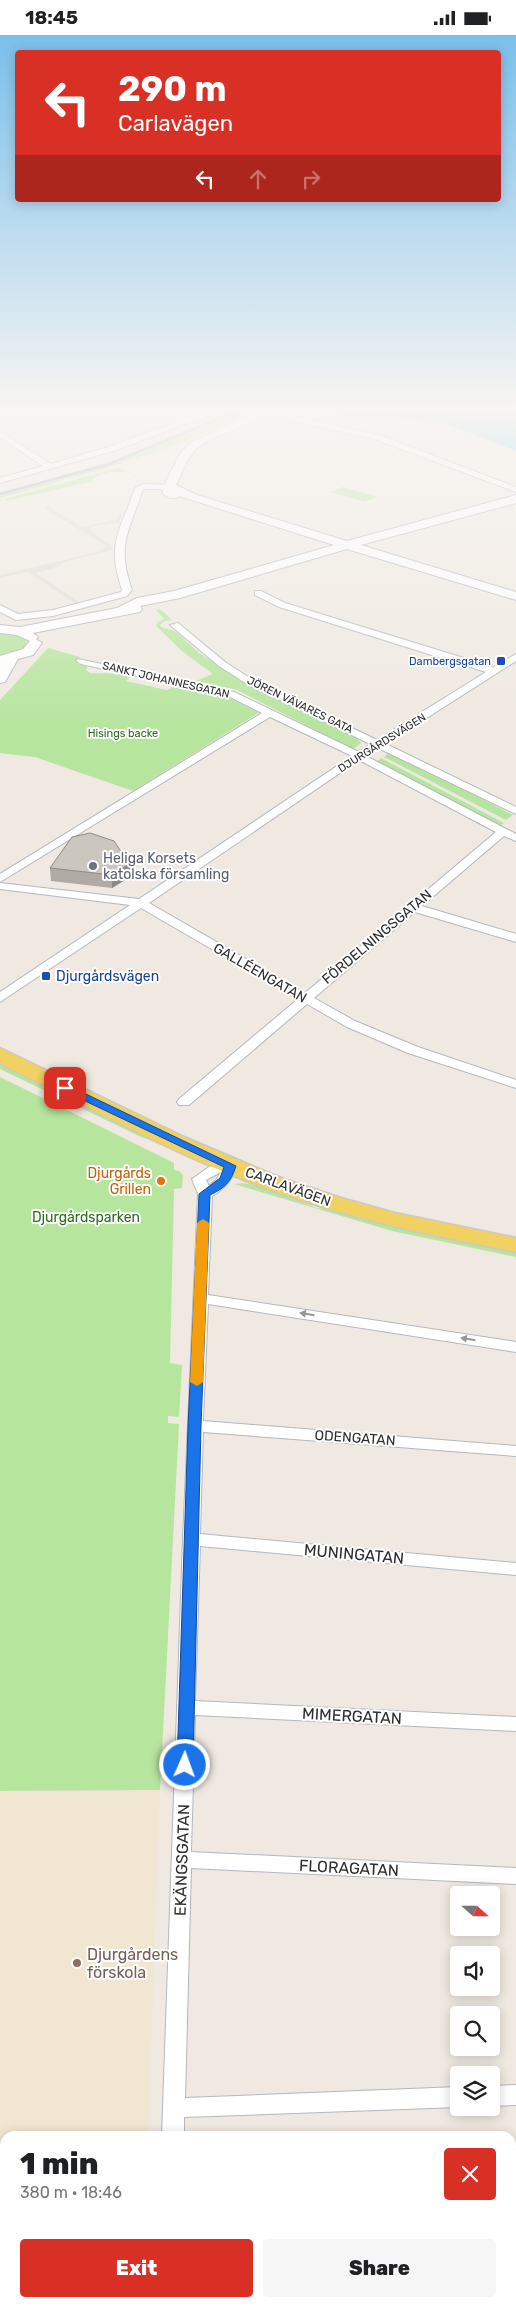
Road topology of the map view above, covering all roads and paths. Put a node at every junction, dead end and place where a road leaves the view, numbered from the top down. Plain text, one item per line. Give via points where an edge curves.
1 (127, 516) edge
2 (252, 516) edge
3 (453, 516) edge
4 (346, 545) junction
5 (258, 593) dead end
6 (516, 596) edge
7 (0, 608) edge
8 (95, 618) junction
9 (175, 625) dead end
10 (0, 629) edge
11 (20, 631) junction
12 (35, 643) junction
13 (516, 657) edge
14 (6, 659) edge
15 (82, 661) dead end
16 (494, 671) junction
17 (0, 679) edge
18 (270, 712) junction
19 (381, 744) junction
20 (359, 756) junction
21 (516, 811) edge
22 (503, 831) junction
23 (516, 838) edge
24 (0, 879) edge
25 (0, 886) edge
26 (141, 903) junction
27 (412, 907) junction
28 (516, 938) edge
29 (0, 998) edge
30 (304, 999) junction
31 (6, 1059) edge
32 (516, 1083) edge
33 (184, 1102) dead end
34 (230, 1166) junction
35 (516, 1245) edge
36 (200, 1297) junction
37 (516, 1347) edge
38 (195, 1426) junction
39 (516, 1451) edge
40 (191, 1539) junction
41 (516, 1569) edge
42 (187, 1708) junction
43 (516, 1724) edge
44 (182, 1860) junction
45 (516, 1877) edge
46 (516, 2095) edge
47 (500, 2096) edge
48 (450, 2097) edge
49 (174, 2108) junction
50 (173, 2131) edge

1 - 7 street via 117,553 127,590 124,594 53,613 16,617
2 - 4 street
3 - 4 street
4 - 6 street
4 - 8 street via 175,595 156,604
5 - 16 street via 282,605
8 - 11 street
8 - 12 street
9 - 19 street, JÖREN VÄVARES GATA via 222,664 250,682
10 - 11 street
11 - 12 street
12 - 14 street via 28,652
13 - 16 street, DJURGÅRDSVÄGEN
14 - 17 street
15 - 18 street, SANKT JOHANNESGATAN via 221,691
16 - 19 street, DJURGÅRDSVÄGEN
18 - 20 street, SANKT JOHANNESGATAN
18 - 24 street
19 - 20 street, DJURGÅRDSVÄGEN
19 - 21 street, JÖREN VÄVARES GATA
20 - 22 street, SANKT JOHANNESGATAN
20 - 26 street, DJURGÅRDSVÄGEN
22 - 23 street, SANKT JOHANNESGATAN
22 - 27 street, FÖRDELNINGSGATAN
25 - 26 street, GALLÉENGATAN
26 - 29 street, DJURGÅRDSVÄGEN
26 - 30 street, GALLÉENGATAN
27 - 28 street
27 - 30 street, FÖRDELNINGSGATAN
30 - 32 street, GALLÉENGATAN via 351,1024 413,1050
30 - 33 street, FÖRDELNINGSGATAN
31 - 34 main road, CARLAVÄGEN
34 - 35 main road, CARLAVÄGEN via 353,1209
34 - 36 street, EKÄNGSGATAN via 226,1179 205,1194
37 -> 36 street
36 - 38 street, EKÄNGSGATAN
38 - 39 street, ODENGATAN
38 - 40 street, EKÄNGSGATAN
40 - 41 street, MUNINGATAN
40 - 42 street, EKÄNGSGATAN
42 - 43 street, MIMERGATAN
42 - 44 street, EKÄNGSGATAN
44 - 45 street, FLORAGATAN
44 - 49 street, EKÄNGSGATAN
46 - 47 street
48 - 49 street
49 - 50 street, EKÄNGSGATAN

